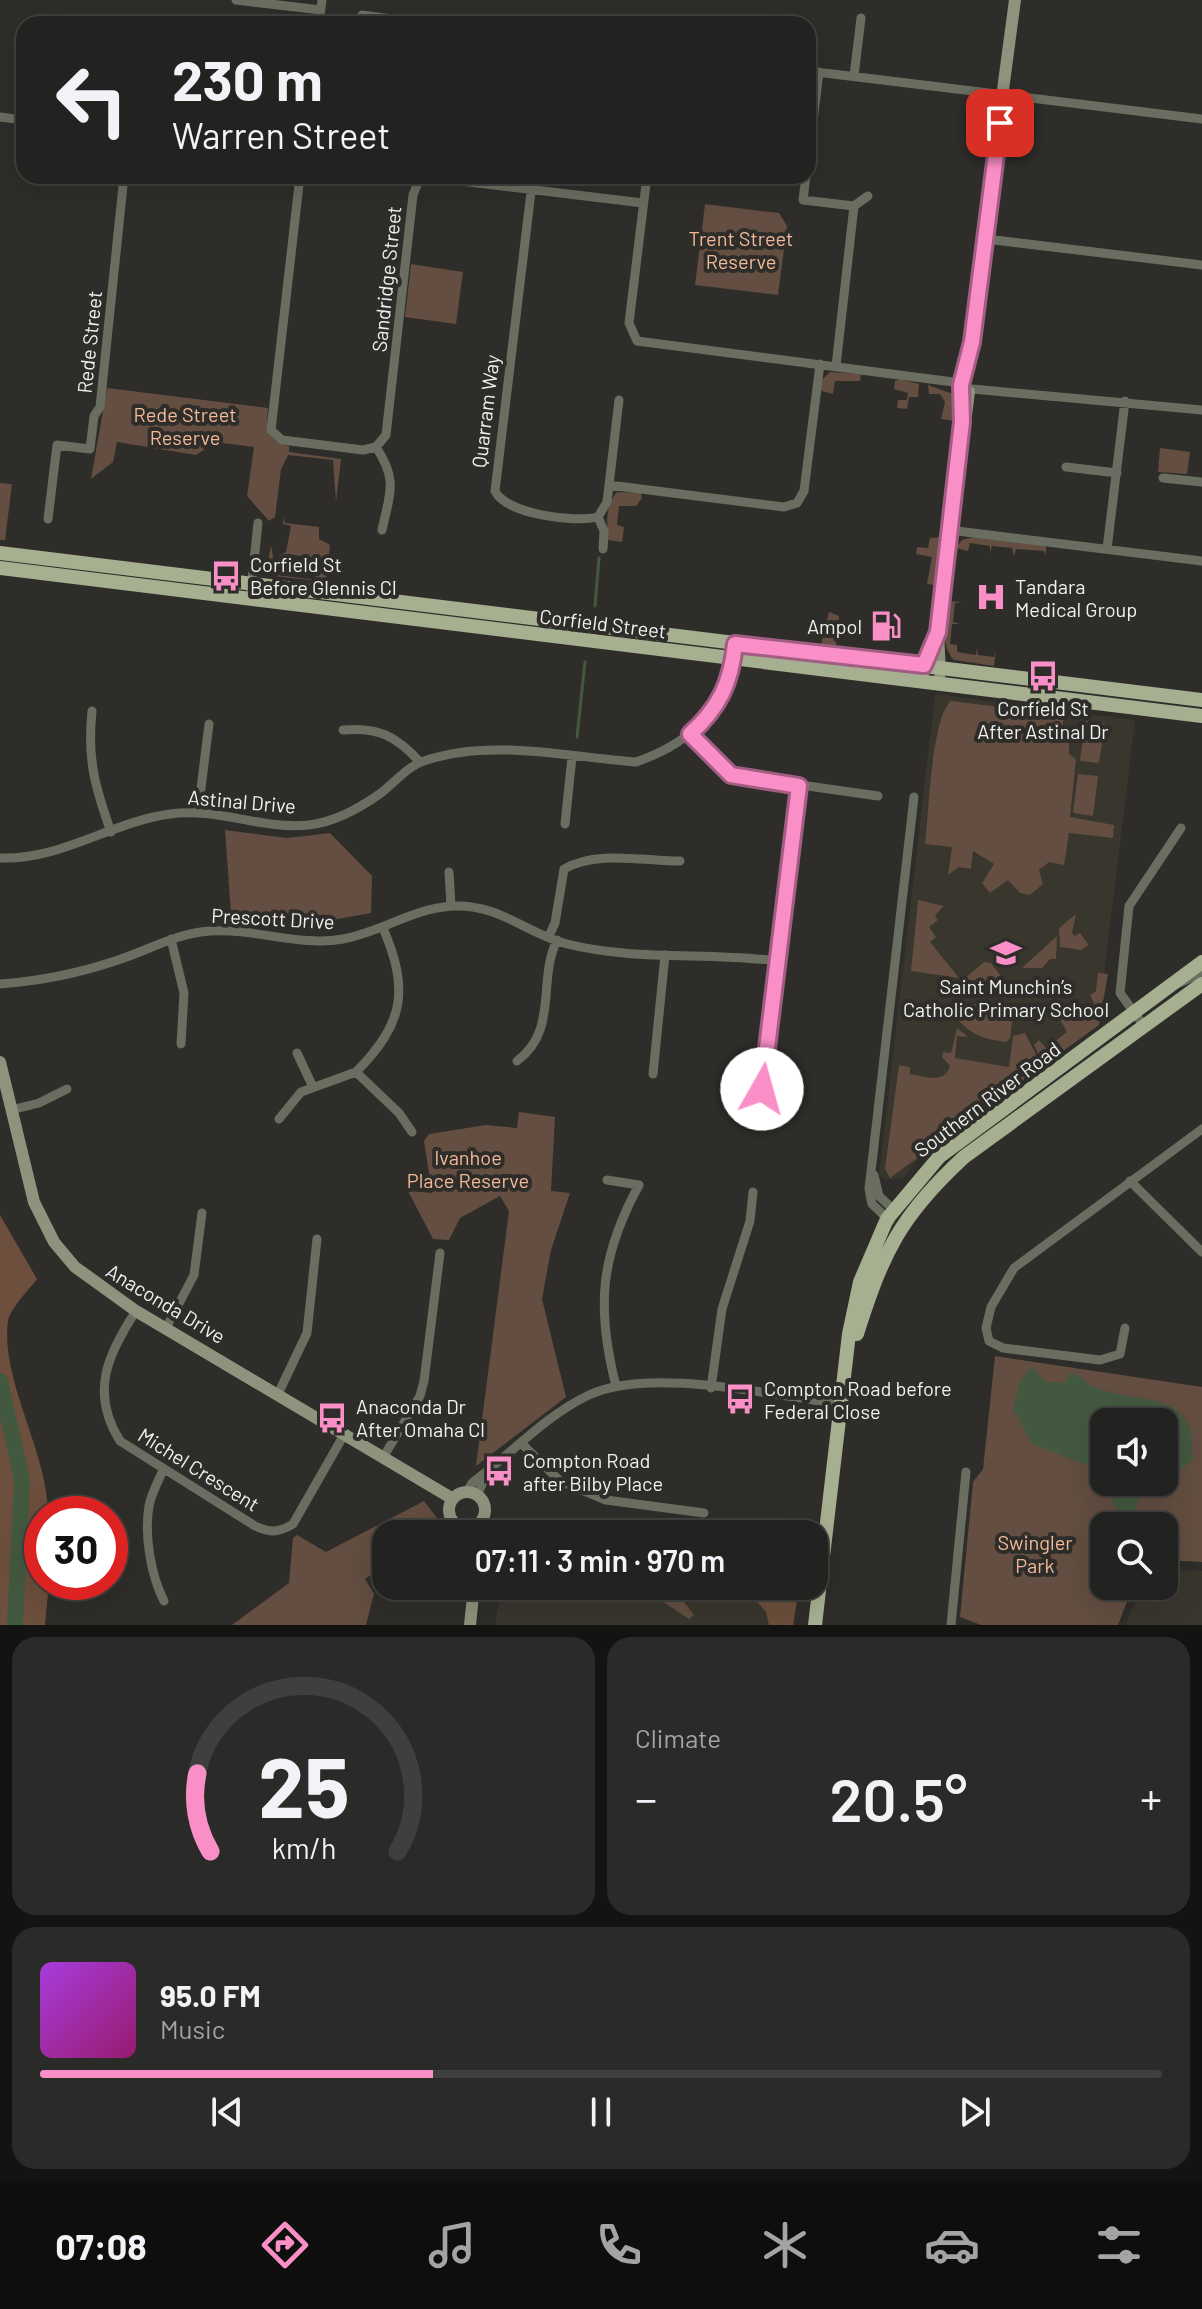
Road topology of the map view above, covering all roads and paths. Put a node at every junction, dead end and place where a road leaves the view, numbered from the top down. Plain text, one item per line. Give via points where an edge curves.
1 (236, 0) edge
2 (1015, 0) edge
3 (322, 5) edge
4 (362, 15) dead end
5 (370, 16) edge
6 (861, 18) dead end
7 (816, 72) edge
8 (854, 76) junction
9 (1003, 94) junction
10 (1202, 119) edge
11 (123, 184) edge
12 (299, 184) edge
13 (417, 184) edge
14 (476, 184) edge
15 (646, 184) edge
16 (805, 184) edge
17 (531, 192) junction
18 (868, 196) dead end
19 (803, 200) junction
20 (643, 203) junction
21 (854, 206) junction
22 (793, 209) dead end
23 (986, 239) junction
24 (1202, 265) edge
25 (820, 364) junction
26 (836, 366) junction
27 (967, 386) junction
28 (619, 400) dead end
29 (1125, 401) junction
30 (1202, 410) edge
31 (376, 447) junction
32 (1066, 467) dead end
33 (1117, 473) junction
34 (1163, 478) dead end
35 (1202, 482) edge
36 (609, 485) junction
37 (598, 517) junction
38 (48, 519) dead end
39 (258, 523) dead end
40 (382, 530) dead end
41 (949, 530) junction
42 (603, 549) dead end
43 (1107, 549) junction
44 (0, 553) edge
45 (1202, 561) edge
46 (0, 566) edge
47 (252, 583) junction
48 (250, 599) junction
49 (938, 632) junction
50 (735, 644) junction
51 (734, 660) junction
52 (924, 665) junction
53 (941, 667) junction
54 (921, 684) junction
55 (939, 686) junction
56 (1202, 700) edge
57 (92, 711) dead end
58 (1202, 716) edge
59 (209, 724) dead end
60 (343, 730) dead end
61 (690, 734) junction
62 (572, 757) junction
63 (420, 762) junction
64 (799, 786) junction
65 (878, 796) dead end
66 (914, 797) dead end
67 (198, 812) junction
68 (565, 824) dead end
69 (1181, 828) dead end
70 (111, 832) junction
71 (0, 858) edge
72 (680, 861) dead end
73 (449, 872) dead end
74 (451, 906) junction
75 (383, 928) junction
76 (553, 938) junction
77 (171, 939) junction
78 (665, 955) junction
79 (778, 961) junction
80 (1202, 962) edge
81 (1202, 972) edge
82 (0, 984) edge
83 (1175, 984) junction
84 (1202, 984) edge
85 (1140, 1020) junction
86 (181, 1044) dead end
87 (297, 1053) dead end
88 (517, 1061) dead end
89 (0, 1062) edge
90 (356, 1072) junction
91 (653, 1074) dead end
92 (312, 1085) junction
93 (67, 1089) dead end
94 (762, 1089) dead end
95 (11, 1110) junction
96 (279, 1119) dead end
97 (1202, 1129) edge
98 (412, 1132) dead end
99 (607, 1180) dead end
100 (1130, 1181) junction
101 (753, 1192) dead end
102 (202, 1213) dead end
103 (896, 1219) junction
104 (317, 1239) dead end
105 (1202, 1252) edge
106 (440, 1253) dead end
107 (136, 1311) junction
108 (166, 1328) junction
109 (1125, 1328) dead end
110 (616, 1386) junction
111 (711, 1388) junction
112 (278, 1394) junction
113 (842, 1404) junction
114 (345, 1433) junction
115 (523, 1445) junction
116 (384, 1456) junction
117 (163, 1470) junction
118 (966, 1472) dead end
119 (472, 1493) junction
120 (451, 1505) junction
121 (704, 1513) dead end
122 (456, 1520) edge
123 (479, 1520) edge
124 (473, 1600) edge
125 (164, 1601) dead end
126 (470, 1625) edge
127 (815, 1625) edge
128 (951, 1625) edge

1 - 3 street
2 - 9 main road
4 - 5 street
6 - 8 street
7 - 8 street
8 - 9 street
9 - 10 street
9 - 23 main road
11 - 38 street, Rede Street via 100,407 90,449 57,445
12 - 31 street via 271,430 282,440
13 - 31 street, Sandridge Street via 387,428
14 - 17 street, Sandridge Street
15 - 20 street
16 - 19 street
17 - 20 street, Sandridge Street
17 - 37 street, Quarram Way via 495,491 516,510
18 - 21 street
19 - 21 street
19 - 22 street
20 - 25 street via 629,323 632,336 644,343
21 - 26 street
23 - 24 street
23 - 27 main road
25 - 26 street
25 - 36 street via 804,491 797,503 784,507
26 - 27 street
27 - 29 street
27 - 41 main road
28 - 36 street
29 - 30 street
29 - 33 street
31 - 40 street via 392,481
32 - 33 street
33 - 43 street
34 - 35 street
36 - 37 street
37 - 42 street
39 - 47 street
41 - 43 street
41 - 49 main road
43 - 45 street
44 - 46 main road
44 - 47 main road, Corfield Street
46 - 48 main road, Corfield Street
47 - 48 street
47 - 50 main road, Corfield Street
48 - 51 main road, Corfield Street
49 - 52 main road
49 - 53 main road
50 - 51 street, Astinal Drive
50 - 52 main road, Corfield Street
51 - 54 main road, Corfield Street
51 - 61 street, Astinal Drive via 720,702
52 - 53 main road, Corfield Street
52 - 54 main road
53 - 55 main road
53 - 56 main road, Corfield Street
54 - 55 main road, Corfield Street
55 - 58 main road, Corfield Street
57 - 70 street via 92,777
59 - 67 street
60 - 63 street via 385,732
61 - 62 street, Astinal Drive via 636,762
61 - 64 street via 731,775
62 - 63 street, Astinal Drive via 494,752 449,754
62 - 68 street
63 - 67 street, Astinal Drive via 380,794 334,819 286,825
64 - 65 street
64 - 79 street
66 - 103 street via 870,1200
67 - 70 street, Astinal Drive via 145,819
69 - 85 street via 1129,906 1120,993
70 - 71 street, Astinal Drive via 49,853
72 - 76 street via 593,858 564,869
73 - 74 street
74 - 75 street, Prescott Drive
74 - 76 street, Prescott Drive via 493,911
75 - 77 street, Prescott Drive via 340,940 238,931
75 - 90 street via 397,961 402,998
76 - 78 street, Prescott Drive
76 - 88 street via 541,1031
77 - 82 street, Prescott Drive via 71,974
77 - 86 street via 184,993
78 - 79 street, Prescott Drive
78 - 91 street
79 - 94 street
80 - 83 main road, Southern River Road
81 - 83 street
83 - 85 main road, Southern River Road
84 - 85 main road, Southern River Road
85 - 103 main road, Southern River Road via 939,1157
87 - 92 street
89 - 95 main road, Anaconda Drive
90 - 92 street
90 - 98 street
92 - 96 street
93 - 95 street
95 - 107 main road, Anaconda Drive via 30,1190 54,1242 87,1278
97 - 100 street
99 - 110 street via 639,1185 604,1277 602,1314
100 - 105 street
100 - 109 street via 1014,1268 991,1307 986,1328 989,1341 1003,1348 1100,1360 1120,1354
101 - 111 street via 750,1221 722,1309
102 - 108 street via 194,1275
103 - 113 main road, Southern River Road via 860,1282
104 - 112 street via 307,1333
106 - 116 street via 420,1396
107 - 108 main road, Anaconda Drive
107 - 117 street, Michel Crescent via 104,1378 106,1419 120,1441
108 - 112 main road, Anaconda Drive
110 - 111 street via 663,1382
110 - 115 street via 574,1402
111 - 113 street
112 - 114 main road, Anaconda Drive
113 - 127 main road, Southern River Road
114 - 116 main road, Anaconda Drive
114 - 117 street, Michel Crescent via 293,1524 281,1531 255,1526
115 - 119 street via 489,1471
115 - 121 street via 560,1481 606,1500
116 - 120 main road, Anaconda Drive
117 - 125 street via 148,1519 155,1583
118 - 128 street
119 - 120 main road
119 - 123 main road, Anaconda Drive via 485,1510
120 - 122 main road, Anaconda Drive
124 - 126 main road

